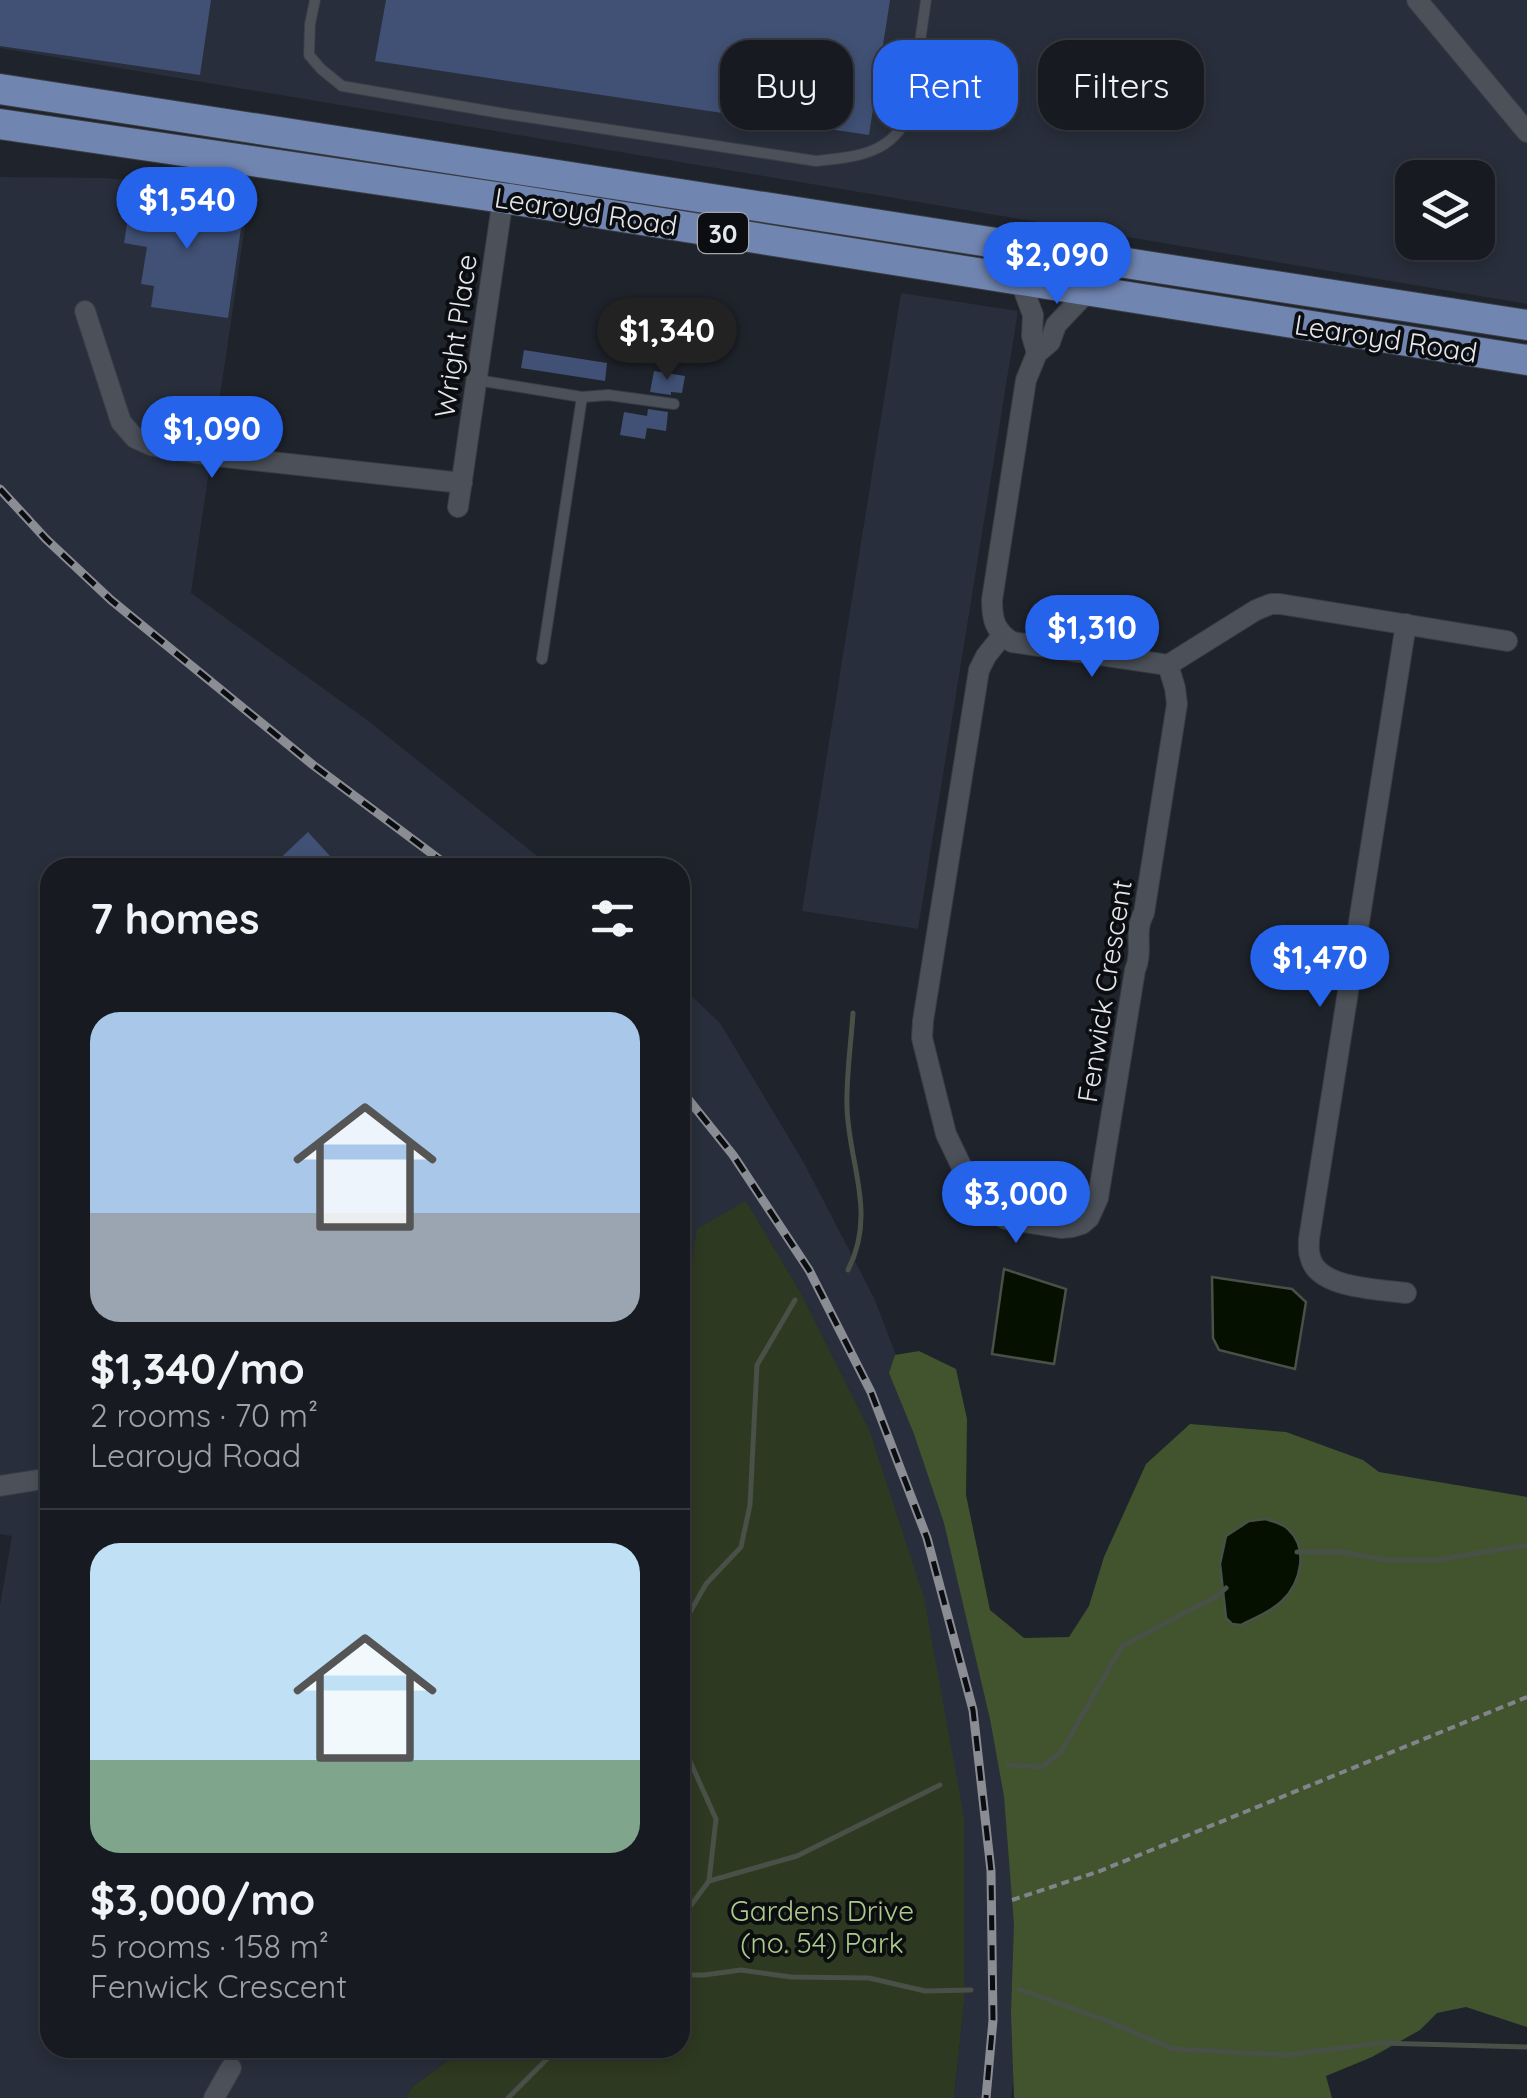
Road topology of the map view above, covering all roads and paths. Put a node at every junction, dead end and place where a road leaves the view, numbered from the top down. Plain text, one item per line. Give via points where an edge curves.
1 (315, 0) edge
2 (926, 0) edge
3 (1417, 0) edge
4 (0, 90) edge
5 (0, 124) edge
6 (1527, 132) edge
7 (504, 198) junction
8 (1020, 280) junction
9 (1088, 291) junction
10 (84, 311) dead end
11 (1527, 325) edge
12 (1037, 353) junction
13 (1527, 360) edge
14 (476, 380) junction
15 (582, 396) junction
16 (674, 404) dead end
17 (462, 483) junction
18 (458, 507) dead end
19 (1406, 624) junction
20 (1002, 636) junction
21 (1506, 641) dead end
22 (542, 659) dead end
23 (1168, 665) junction
24 (1406, 1294) dead end
25 (40, 1480) edge
26 (0, 1486) edge
27 (1527, 1696) edge
28 (1012, 1900) dead end
29 (231, 2068) dead end
30 (214, 2098) edge

1 - 2 lane via 310,55 342,86 816,161 858,157 904,128
3 - 6 street
4 - 11 main road, Learoyd Road / 30
5 - 7 main road, Learoyd Road / 30
7 - 8 main road, Learoyd Road / 30
7 - 14 street, Wright Place
8 - 9 main road, Learoyd Road / 30
8 - 12 street
9 - 12 street
9 - 13 main road, Learoyd Road / 30
10 - 17 street via 122,422 135,438 207,455
12 - 20 street via 1026,380 992,600
14 - 15 lane
14 - 17 street, Wright Place
15 - 16 lane
15 - 22 lane
17 - 18 street, Wright Place
19 - 21 street
19 - 23 street via 1271,604
19 - 24 street via 1309,1240 1310,1260 1320,1274
20 - 23 street
20 - 23 street, Fenwick Crescent via 979,670 922,1038 950,1144 978,1201 1006,1219 1072,1227 1089,1218 1098,1198 1177,704
25 - 26 street
27 - 28 path via 1100,1871
29 - 30 street

